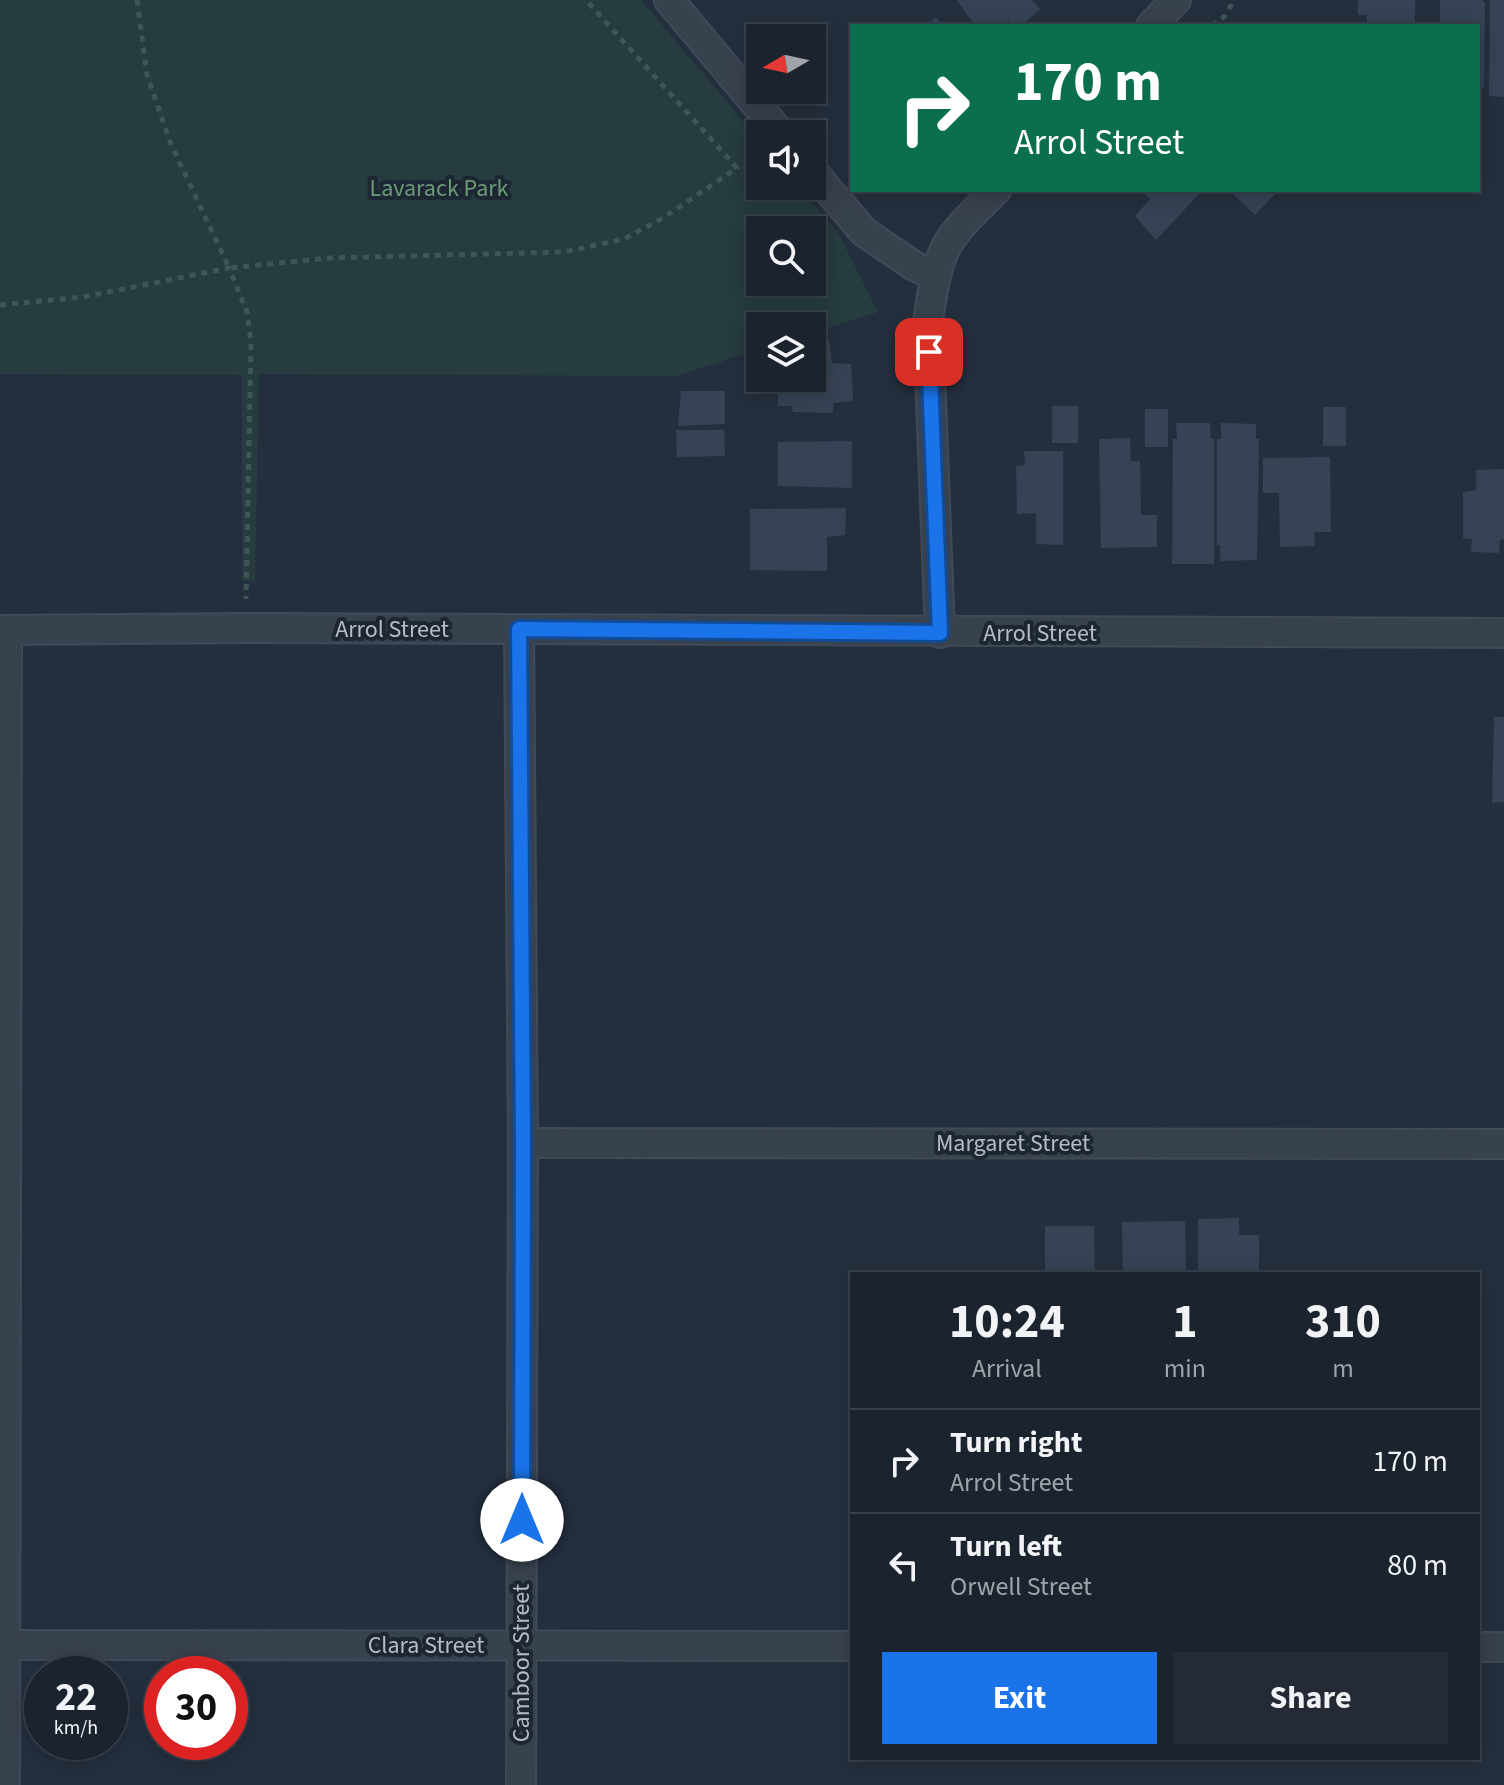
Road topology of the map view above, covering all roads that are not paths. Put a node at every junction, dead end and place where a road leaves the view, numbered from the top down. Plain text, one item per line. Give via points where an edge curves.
1 (669, 0) edge
2 (1176, 0) edge
3 (1153, 24) edge
4 (769, 120) edge
5 (826, 187) edge
6 (994, 192) edge
7 (936, 276) junction
8 (519, 629) junction
9 (4, 630) edge
10 (940, 633) junction
11 (1504, 633) edge
12 (523, 1143) junction
13 (1504, 1144) edge
14 (3, 1645) edge
15 (522, 1645) junction
16 (850, 1646) edge
17 (1480, 1647) edge
18 (1504, 1647) edge
19 (5, 1785) edge
20 (521, 1785) edge

1 - 4 street
2 - 3 street
5 - 7 street via 864,232
6 - 7 street via 958,229
7 - 10 street via 928,321
8 - 9 street, Arrol Street
8 - 10 street, Arrol Street
8 - 12 street, Camboor Street
9 - 14 street
10 - 11 street, Arrol Street
12 - 13 street, Margaret Street
12 - 15 street, Camboor Street
14 - 15 street, Clara Street
14 - 19 street
15 - 16 street, Clara Street
15 - 20 street, Camboor Street
17 - 18 street

